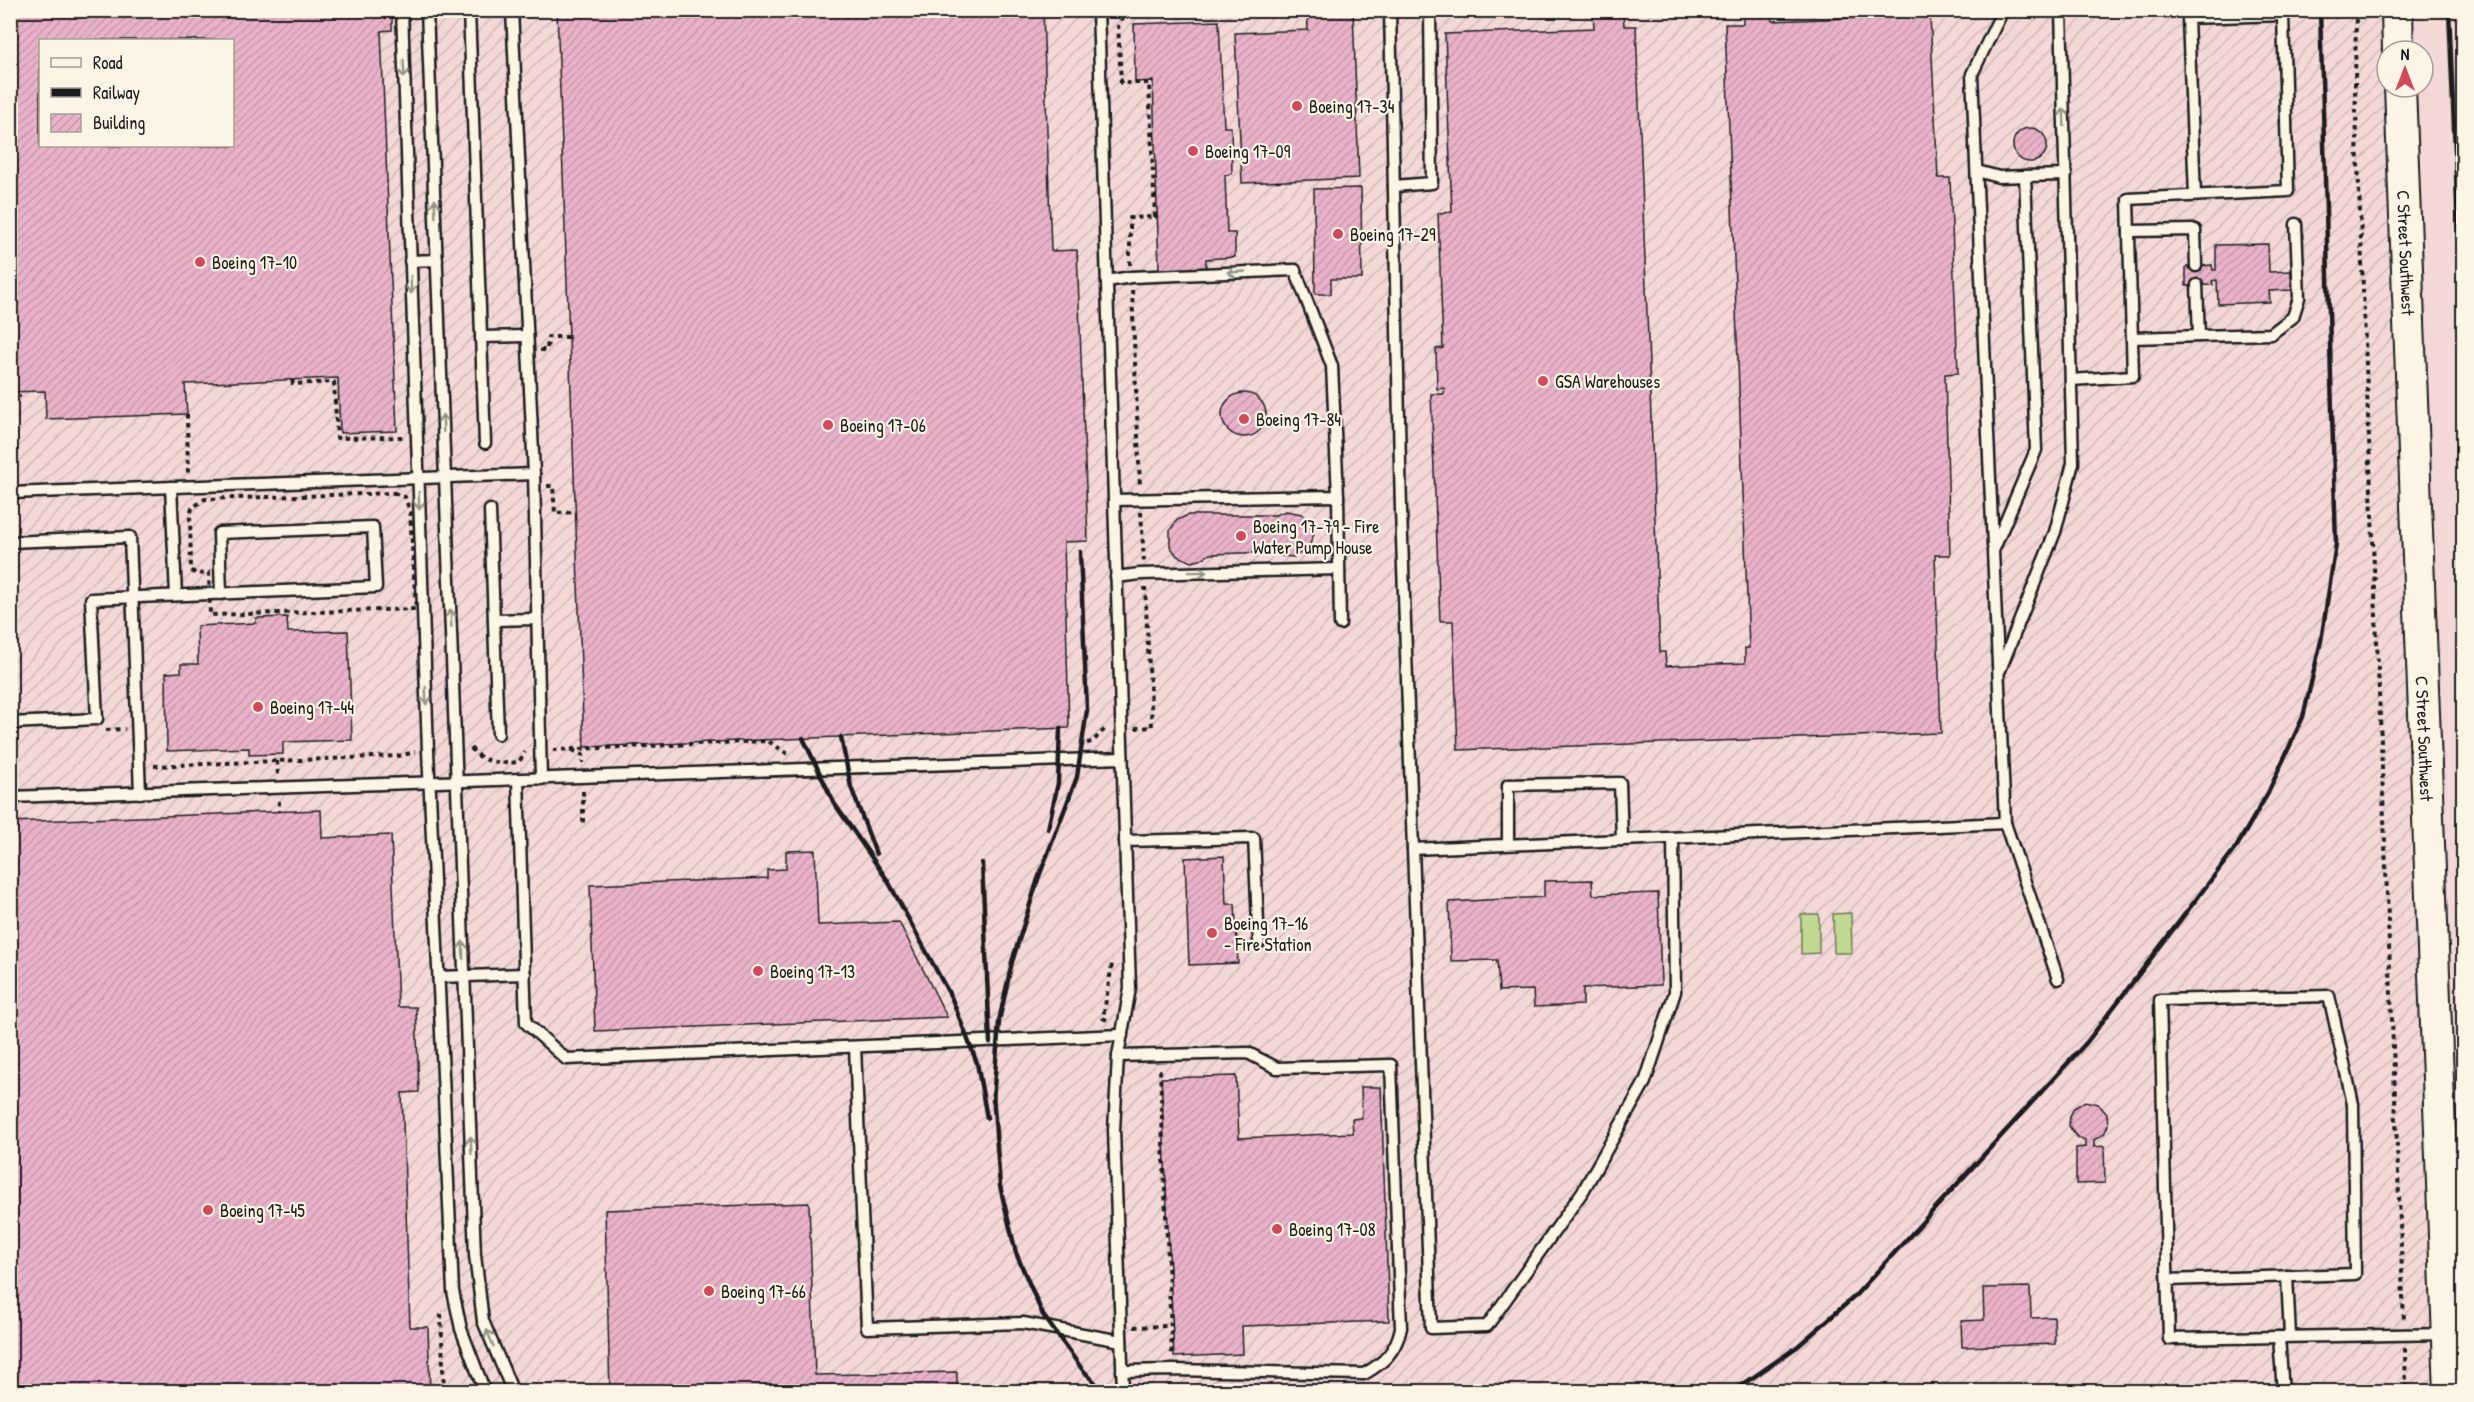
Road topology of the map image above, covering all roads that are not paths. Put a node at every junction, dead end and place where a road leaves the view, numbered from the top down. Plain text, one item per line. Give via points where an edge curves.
1 (402, 10) edge
2 (427, 10) edge
3 (469, 10) edge
4 (512, 10) edge
5 (1098, 10) edge
6 (1390, 10) edge
7 (1430, 10) edge
8 (2002, 10) edge
9 (2061, 10) edge
10 (2397, 10) edge
11 (2398, 39) edge
12 (2400, 99) edge
13 (1977, 171) junction
14 (2066, 175) junction
15 (2025, 176) junction
16 (1394, 186) junction
17 (2195, 195) junction
18 (2296, 224) dead end
19 (2129, 231) junction
20 (437, 260) junction
21 (410, 261) junction
22 (2196, 266) dead end
23 (1107, 281) junction
24 (2197, 285) dead end
25 (527, 336) junction
26 (2199, 336) junction
27 (481, 338) junction
28 (2132, 338) junction
29 (2071, 380) junction
30 (485, 443) dead end
31 (534, 474) junction
32 (445, 477) junction
33 (419, 478) junction
34 (171, 487) junction
35 (10, 493) edge
36 (1338, 496) junction
37 (1114, 500) junction
38 (490, 510) dead end
39 (10, 542) edge
40 (1993, 551) junction
41 (1338, 569) junction
42 (1116, 577) junction
43 (221, 594) junction
44 (176, 596) junction
45 (132, 597) junction
46 (537, 619) junction
47 (494, 621) junction
48 (1340, 624) dead end
49 (1999, 674) junction
50 (10, 723) edge
51 (498, 734) dead end
52 (1122, 758) junction
53 (518, 779) junction
54 (541, 779) junction
55 (457, 782) junction
56 (430, 783) junction
57 (140, 793) junction
58 (10, 797) edge
59 (2005, 823) junction
60 (1673, 838) junction
61 (1622, 840) junction
62 (1125, 842) junction
63 (1508, 845) junction
64 (1413, 849) junction
65 (1259, 944) dead end
66 (525, 974) junction
67 (464, 976) junction
68 (439, 977) junction
69 (2058, 979) dead end
70 (1122, 1032) junction
71 (855, 1047) junction
72 (1118, 1056) junction
73 (2287, 1276) junction
74 (2167, 1281) junction
75 (2448, 1334) junction
76 (2284, 1336) junction
77 (1121, 1341) junction
78 (1122, 1371) junction
79 (485, 1392) edge
80 (513, 1392) edge
81 (1123, 1392) edge
82 (2283, 1392) edge
83 (2450, 1392) edge

1 -> 21 lane
20 -> 2 lane
3 - 27 lane
4 - 25 lane
5 - 23 lane
6 - 16 lane
7 - 16 lane via 1432,183
8 - 13 lane via 1972,74
14 -> 9 lane
10 - 11 main road
12 - 75 main road, C Street Southwest
13 - 15 lane via 1999,177
13 - 40 lane
14 - 15 lane
14 - 29 lane
15 - 40 lane via 2036,450
16 - 64 lane
17 - 17 lane via 2288,190 2283,15 2188,18
17 - 19 lane via 2128,199
18 - 26 lane via 2299,298 2293,317 2271,334
19 - 22 lane via 2194,230
19 - 28 lane
20 - 21 lane
32 -> 20 lane
21 -> 33 lane
36 -> 23 lane via 1332,366 1295,270
23 - 37 lane
24 - 26 lane
25 - 27 lane
25 - 31 lane
26 - 28 lane
27 - 30 lane
28 - 29 lane via 2133,376
29 - 49 lane via 2073,463 2055,532
31 - 32 lane
31 - 46 lane
32 - 33 lane
55 -> 32 lane
33 - 34 lane
33 -> 56 lane
34 - 35 lane
34 - 44 lane
36 - 37 lane
36 - 41 lane
37 - 42 lane
38 - 47 lane
39 - 45 lane via 130,537
40 - 49 lane
42 -> 41 lane
41 - 48 lane
42 - 52 lane
43 - 43 lane via 376,587 373,527 219,533
43 - 44 lane
44 - 45 lane
45 - 50 lane via 92,599 97,719
45 - 57 lane
46 - 47 lane
46 - 54 lane
47 - 51 lane
49 - 59 lane
52 - 54 lane
52 - 62 lane
53 - 54 lane
53 - 55 lane
53 - 66 lane
55 - 56 lane
67 -> 55 lane
56 - 57 lane
56 - 68 lane
57 - 58 lane
59 - 60 lane
59 - 69 lane
60 - 61 lane
60 - 64 lane via 1675,992 1645,1082 1583,1191 1487,1326 1431,1328
61 - 63 lane
61 - 63 lane via 1620,783 1508,785
62 - 65 lane via 1254,838
62 - 70 lane via 1130,988
63 - 64 lane
66 - 67 lane
66 - 71 lane via 526,1023 566,1059
67 - 68 lane
80 -> 67 lane via 483,1322 479,1299
68 - 79 lane via 453,1291 461,1329
70 - 71 lane
70 - 72 lane
71 - 77 lane via 867,1328 1023,1323
72 - 77 lane via 1114,1130
72 - 78 lane via 1248,1053 1277,1068 1391,1065 1401,1328 1389,1356 1364,1374
73 - 74 lane
73 - 74 lane via 2355,1274 2353,1104 2329,996 2160,1000
73 - 76 lane
74 - 76 lane via 2169,1339
75 - 76 lane
75 - 83 main road, C Street Southwest
76 - 82 lane
77 - 78 lane
78 - 81 lane

